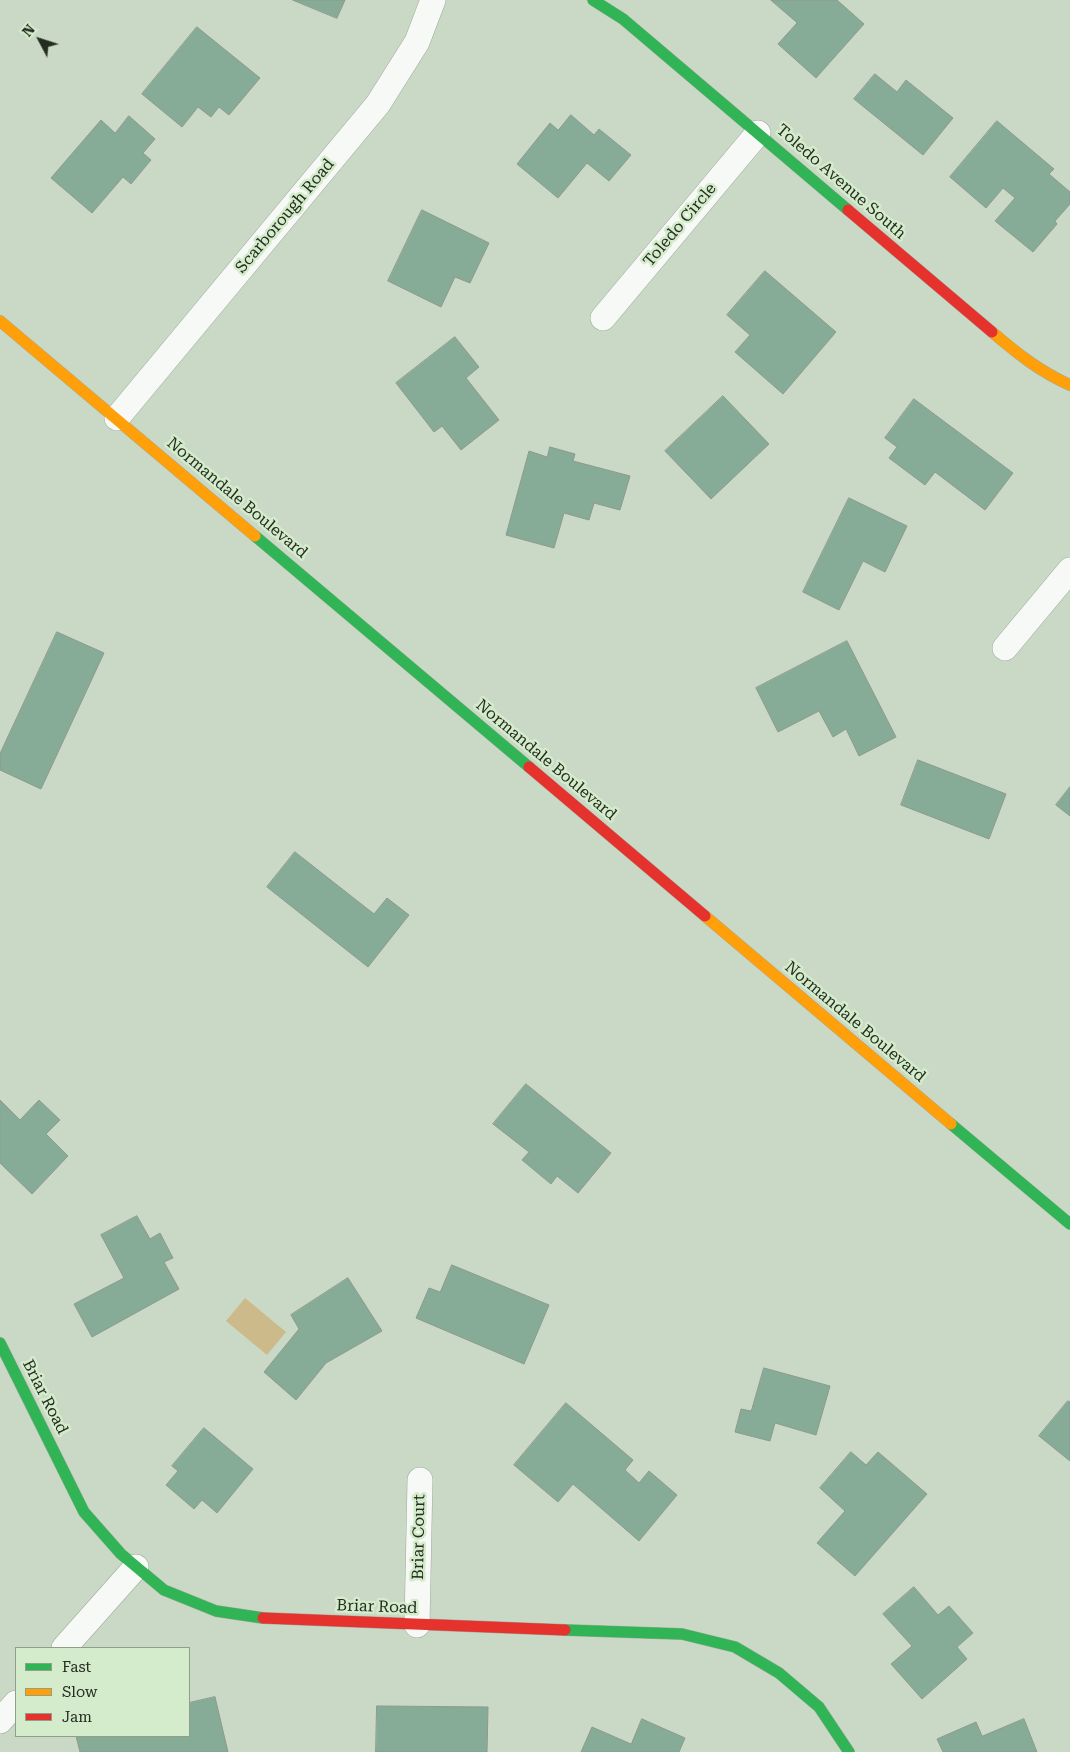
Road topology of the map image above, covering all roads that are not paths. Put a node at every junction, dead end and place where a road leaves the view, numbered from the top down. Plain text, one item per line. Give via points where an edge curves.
1 (433, 0) edge
2 (593, 0) edge
3 (758, 133) junction
4 (603, 318) dead end
5 (0, 321) edge
6 (1070, 385) edge
7 (117, 418) junction
8 (1070, 570) edge
9 (1005, 648) dead end
10 (1070, 1224) edge
11 (0, 1343) edge
12 (420, 1480) dead end
13 (136, 1567) junction
14 (417, 1624) junction
15 (65, 1647) edge
16 (15, 1703) edge
17 (0, 1721) edge
18 (849, 1752) edge

1 - 7 street, Scarborough Road via 417,42 378,104
2 - 3 street, Toledo Avenue South via 623,20
3 - 4 street, Toledo Circle
3 - 6 street, Toledo Avenue South via 1014,351 1047,375
5 - 7 street, Normandale Boulevard
7 - 10 street, Normandale Boulevard
8 - 9 street
11 - 13 street, Briar Road via 84,1512
12 - 14 street, Briar Court
13 - 14 street, Briar Road via 164,1590 216,1611 272,1620
13 - 15 street
14 - 18 street, Briar Road via 682,1634 735,1647 779,1673 819,1707
16 - 17 street

